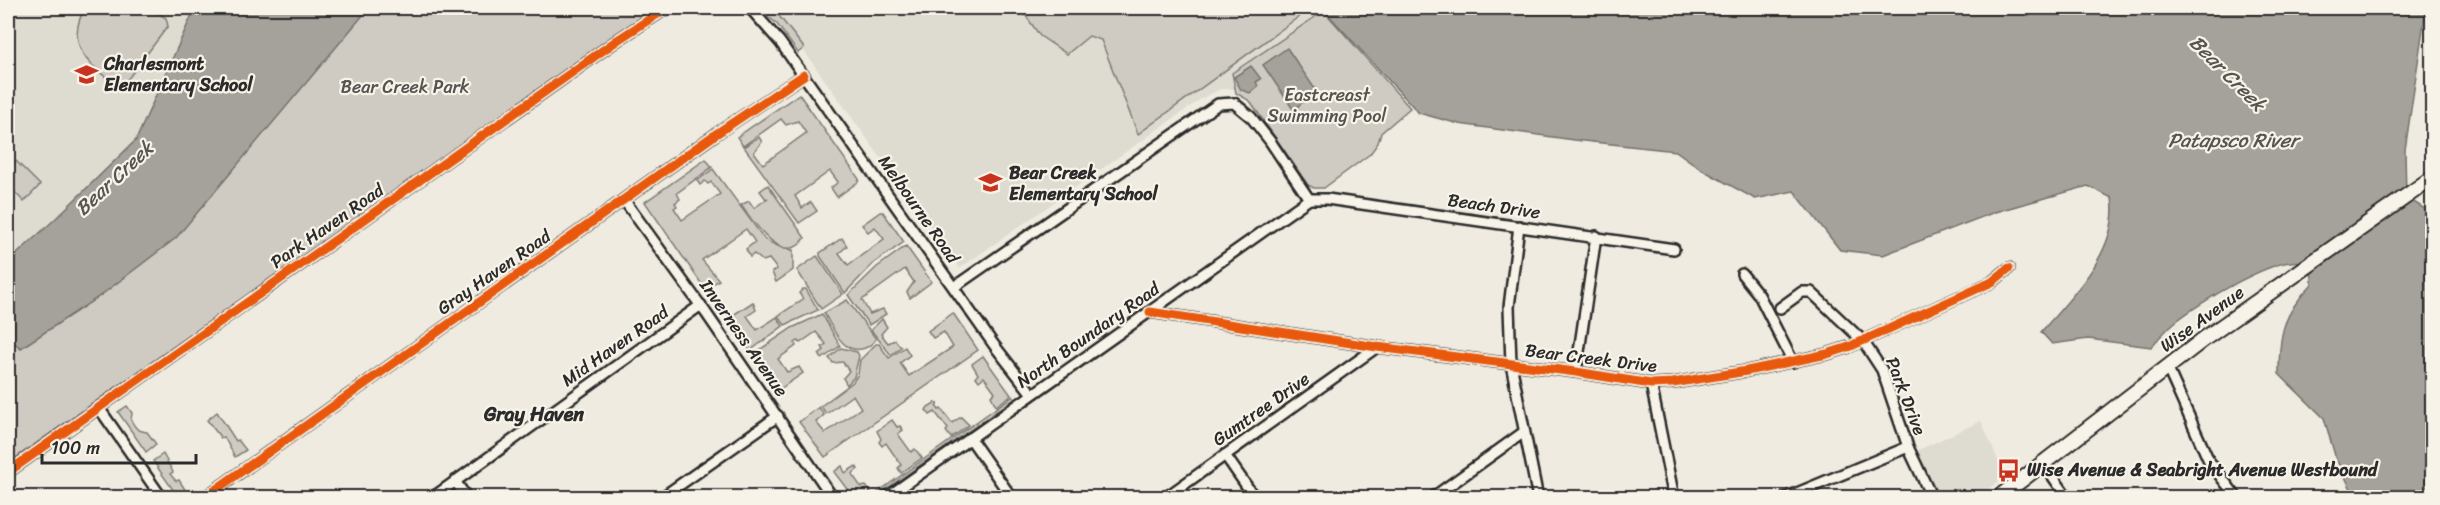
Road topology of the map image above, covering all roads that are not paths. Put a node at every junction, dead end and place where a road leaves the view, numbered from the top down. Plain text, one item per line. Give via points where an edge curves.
1 (667, 8) edge
2 (750, 8) edge
3 (804, 75) junction
4 (2433, 178) edge
5 (1309, 199) junction
6 (624, 200) junction
7 (1519, 226) junction
8 (1596, 236) junction
9 (1674, 249) dead end
10 (2009, 268) dead end
11 (1742, 274) dead end
12 (954, 287) junction
13 (701, 305) junction
14 (1780, 308) dead end
15 (1150, 312) junction
16 (1863, 341) junction
17 (1377, 346) junction
18 (1793, 362) junction
19 (1511, 364) junction
20 (2167, 367) junction
21 (1576, 372) junction
22 (1651, 384) junction
23 (1032, 394) junction
24 (99, 408) junction
25 (778, 416) junction
26 (1524, 432) junction
27 (970, 438) junction
28 (1908, 447) junction
29 (1225, 455) junction
30 (2043, 463) junction
31 (8, 472) edge
32 (455, 481) junction
33 (162, 498) edge
34 (204, 498) edge
35 (432, 498) edge
36 (467, 498) edge
37 (661, 498) edge
38 (833, 498) edge
39 (886, 498) edge
40 (1012, 498) edge
41 (1165, 498) edge
42 (1255, 498) edge
43 (1432, 498) edge
44 (1538, 498) edge
45 (1674, 498) edge
46 (1785, 498) edge
47 (1932, 498) edge
48 (1998, 498) edge
49 (2068, 498) edge
50 (2237, 498) edge

1 - 24 street, Park Haven Road
2 - 3 street, Melbourne Road
3 - 6 street, Gray Haven Road
3 - 12 street, Melbourne Road
4 - 20 main road, Wise Avenue
5 - 7 street, Beach Drive
5 - 12 street via 1251,117 1234,103 1218,104
5 - 15 street, North Boundary Road
6 - 13 street, Inverness Avenue
6 - 34 street, Gray Haven Road
7 - 8 street, Beach Drive
7 - 19 street via 1509,308
8 - 9 street, Beach Drive
8 - 21 street
10 - 16 street, Bear Creek Drive via 1992,282
11 - 18 street via 1760,295
12 - 23 street, Melbourne Road
13 - 25 street, Inverness Avenue
13 - 32 street, Mid Haven Road
14 - 16 street, Park Drive via 1802,292 1811,292
15 - 17 street, Bear Creek Drive
15 - 23 street, North Boundary Road
16 - 18 street, Bear Creek Drive
16 - 28 street, Park Drive via 1885,376
17 - 19 street, Bear Creek Drive
17 - 29 street, Gumtree Drive
18 - 22 street, Bear Creek Drive
19 - 21 street, Bear Creek Drive
19 - 26 street
20 - 30 main road, Wise Avenue
20 - 50 street via 2209,461
21 - 22 street, Bear Creek Drive
22 - 45 street
23 - 27 street, North Boundary Road
24 - 31 street, Park Haven Road
24 - 33 street
25 - 37 street
25 - 38 street, Inverness Avenue
26 - 43 street
26 - 44 street
27 - 39 street, North Boundary Road
27 - 40 street
28 - 46 street
28 - 47 street, Park Drive
29 - 41 street, Gumtree Drive
29 - 42 street
30 - 48 main road, Wise Avenue
30 - 49 street
32 - 35 street, Mid Haven Road
32 - 36 street

